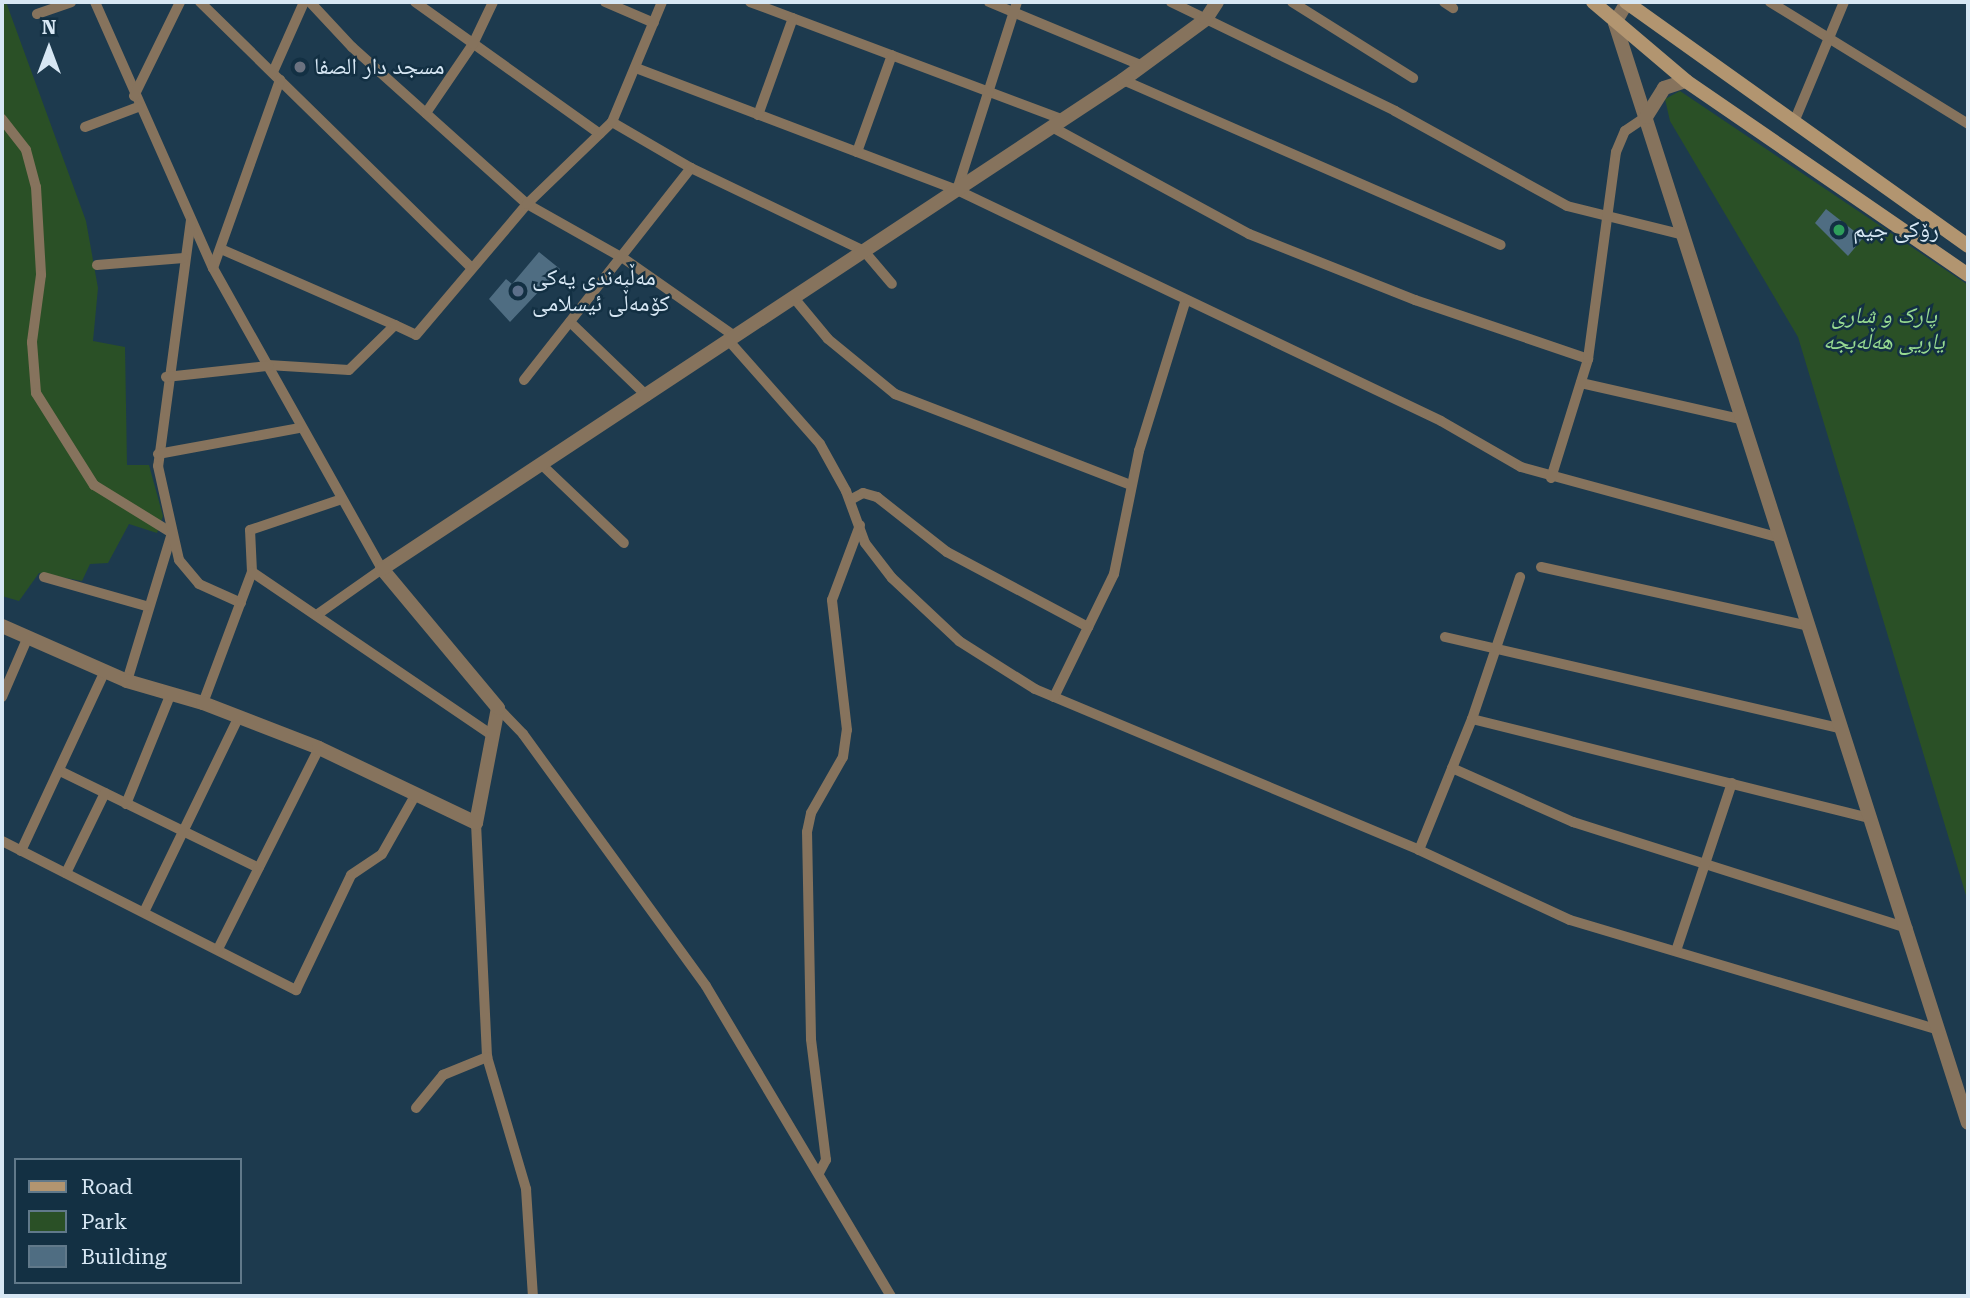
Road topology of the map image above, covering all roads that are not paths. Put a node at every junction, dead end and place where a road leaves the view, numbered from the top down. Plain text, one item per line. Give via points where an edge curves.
1 (71, 2) edge
2 (95, 2) edge
3 (180, 2) edge
4 (200, 2) edge
5 (304, 2) edge
6 (310, 2) edge
7 (415, 2) edge
8 (493, 2) edge
9 (605, 2) edge
10 (662, 2) edge
11 (750, 2) edge
12 (989, 2) edge
13 (1171, 2) edge
14 (1217, 2) edge
15 (1292, 2) edge
16 (1593, 2) edge
17 (1627, 2) edge
18 (1770, 2) edge
19 (1844, 2) edge
20 (1016, 7) edge
21 (37, 14) dead end
22 (793, 18) junction
23 (1206, 19) junction
24 (654, 23) junction
25 (1615, 23) junction
26 (1827, 39) junction
27 (472, 44) junction
28 (892, 55) junction
29 (1143, 66) junction
30 (636, 68) junction
31 (276, 76) junction
32 (1413, 78) dead end
33 (1123, 80) junction
34 (1686, 81) junction
35 (992, 92) junction
36 (136, 102) junction
37 (426, 113) junction
38 (758, 115) junction
39 (1646, 117) junction
40 (2, 119) edge
41 (612, 122) junction
42 (1794, 122) junction
43 (1057, 123) junction
44 (1968, 124) edge
45 (85, 127) dead end
46 (600, 134) junction
47 (857, 152) junction
48 (691, 168) junction
49 (957, 190) junction
50 (527, 204) junction
51 (1605, 216) junction
52 (191, 219) junction
53 (1684, 235) junction
54 (1502, 244) dead end
55 (1968, 246) edge
56 (221, 248) junction
57 (864, 251) junction
58 (184, 258) junction
59 (623, 258) junction
60 (97, 265) dead end
61 (471, 267) junction
62 (214, 268) junction
63 (1968, 275) edge
64 (892, 285) dead end
65 (794, 298) junction
66 (1185, 302) junction
67 (570, 322) junction
68 (395, 325) junction
69 (732, 339) junction
70 (1588, 359) junction
71 (268, 366) junction
72 (166, 377) junction
73 (524, 380) dead end
74 (1581, 383) junction
75 (647, 396) junction
76 (1744, 420) junction
77 (299, 428) junction
78 (158, 454) junction
79 (542, 465) junction
80 (1550, 478) junction
81 (1131, 485) junction
82 (342, 499) junction
83 (850, 500) junction
84 (860, 525) junction
85 (172, 533) junction
86 (1780, 538) junction
87 (624, 543) dead end
88 (1541, 567) dead end
89 (382, 569) junction
90 (252, 572) junction
91 (44, 578) dead end
92 (1520, 578) dead end
93 (242, 603) junction
94 (146, 606) junction
95 (318, 614) junction
96 (2, 626) edge
97 (1810, 626) junction
98 (1088, 627) junction
99 (29, 637) junction
100 (1445, 637) dead end
101 (1497, 650) junction
102 (105, 671) junction
103 (127, 681) junction
104 (171, 693) junction
105 (2, 696) edge
106 (1054, 697) junction
107 (204, 703) junction
108 (498, 708) junction
109 (239, 716) junction
110 (1472, 719) junction
111 (1843, 729) junction
112 (492, 735) junction
113 (319, 748) junction
114 (1452, 768) junction
115 (60, 771) junction
116 (1732, 783) junction
117 (105, 793) junction
118 (416, 794) junction
119 (126, 804) junction
120 (1872, 819) junction
121 (476, 823) junction
122 (183, 831) junction
123 (2, 841) edge
124 (1419, 850) junction
125 (21, 851) junction
126 (1704, 866) junction
127 (259, 868) junction
128 (66, 873) junction
129 (144, 912) junction
130 (1908, 928) junction
131 (218, 949) junction
132 (1676, 951) junction
133 (1939, 1030) junction
134 (487, 1056) junction
135 (416, 1108) dead end
136 (1968, 1123) edge
137 (819, 1173) junction
138 (533, 1296) edge
139 (891, 1296) edge

1 - 21 street
2 - 36 street
3 - 36 street
4 - 31 street
5 - 31 street
6 - 37 street
7 - 27 street
8 - 27 street
9 - 24 street
10 - 24 street
11 - 22 street
12 - 20 street
13 - 23 street
14 - 23 street
15 - 32 street
16 - 25 main road
17 - 25 street
17 - 42 main road
18 - 26 street
19 - 26 street
20 - 29 street
20 - 35 street
22 - 28 street
22 - 38 street
23 - 29 street
23 - 51 street via 1395,111 1567,206
24 - 30 street
25 - 34 main road
25 - 39 street
26 - 42 street
26 - 44 street
27 - 37 street
27 - 46 street
28 - 35 street
28 - 47 street
29 - 33 street
30 - 38 street
30 - 41 street
31 - 56 street
31 - 61 street
33 - 43 street
33 - 54 street
34 - 39 street via 1664,88
34 - 63 main road
35 - 43 street
35 - 49 street
36 - 45 street
36 - 52 street
37 - 50 street
38 - 47 street
39 - 51 street via 1625,131 1616,152
39 - 53 street
40 - 85 street via 26,150 36,187 41,275 32,342 36,393 94,485
41 - 46 street
41 - 48 street
42 - 55 main road
43 - 49 street
43 - 70 street via 1249,234 1415,300
46 - 50 street
47 - 49 street
48 - 57 street
48 - 59 street
49 - 57 street
49 - 66 street
50 - 59 street
50 - 61 street
51 - 53 street
51 - 70 street
52 - 58 street
52 - 62 street
53 - 76 street
56 - 62 street
56 - 68 street
57 - 64 street
57 - 65 street
58 - 60 street
58 - 72 street
59 - 67 street
59 - 69 street
61 - 68 street via 416,335
62 - 71 street
65 - 69 street
65 - 81 street via 849,359 895,394
66 - 80 street
66 - 81 street
67 - 73 street
67 - 75 street
68 - 71 street via 349,370
69 - 75 street
69 - 83 street via 820,444
70 - 74 street
71 - 72 street
71 - 77 street
72 - 78 street
74 - 76 street
74 - 80 street
75 - 79 street
76 - 86 street
77 - 78 street
77 - 82 street
78 - 85 street
79 - 87 street
79 - 89 street
80 - 86 street
81 - 98 street via 1114,574
82 - 89 street
82 - 90 street via 250,530
83 - 84 street
83 - 98 street via 863,493 877,497 947,552
84 - 106 street via 865,543 892,578 950,633 990,663
84 - 137 street via 832,600 847,730 843,757 811,813 807,832 811,1039 825,1160
85 - 93 street via 179,560 198,584
85 - 94 street
86 - 97 street
88 - 97 street
89 - 95 street
89 - 108 street
90 - 93 street
90 - 95 street
91 - 94 street
92 - 101 street
93 - 107 street
94 - 103 street
95 - 112 street via 383,666
96 - 99 street
97 - 111 street
98 - 106 street
99 - 102 street
99 - 105 street
100 - 101 street
101 - 110 street
101 - 111 street
102 - 103 street
102 - 115 street
103 - 104 street
104 - 107 street
104 - 119 street
106 - 124 street
107 - 109 street
108 - 112 street
108 - 137 street via 523,734 706,986
109 - 113 street
109 - 122 street
110 - 114 street
110 - 116 street
111 - 120 street
112 - 121 street
113 - 118 street
113 - 127 street
114 - 124 street
114 - 126 street via 1573,822
115 - 117 street
115 - 125 street
116 - 120 street
116 - 126 street
117 - 119 street
117 - 128 street
118 - 121 street
118 - 131 street via 382,854 351,875 296,989
119 - 122 street
120 - 130 street
121 - 134 street
122 - 127 street
122 - 129 street
123 - 125 street
124 - 132 street via 1570,920
125 - 128 street
126 - 130 street
126 - 132 street
127 - 131 street
128 - 129 street
129 - 131 street
130 - 133 street
132 - 133 street
133 - 136 street
134 - 135 street via 443,1075
134 - 138 street via 526,1189
137 - 139 street

